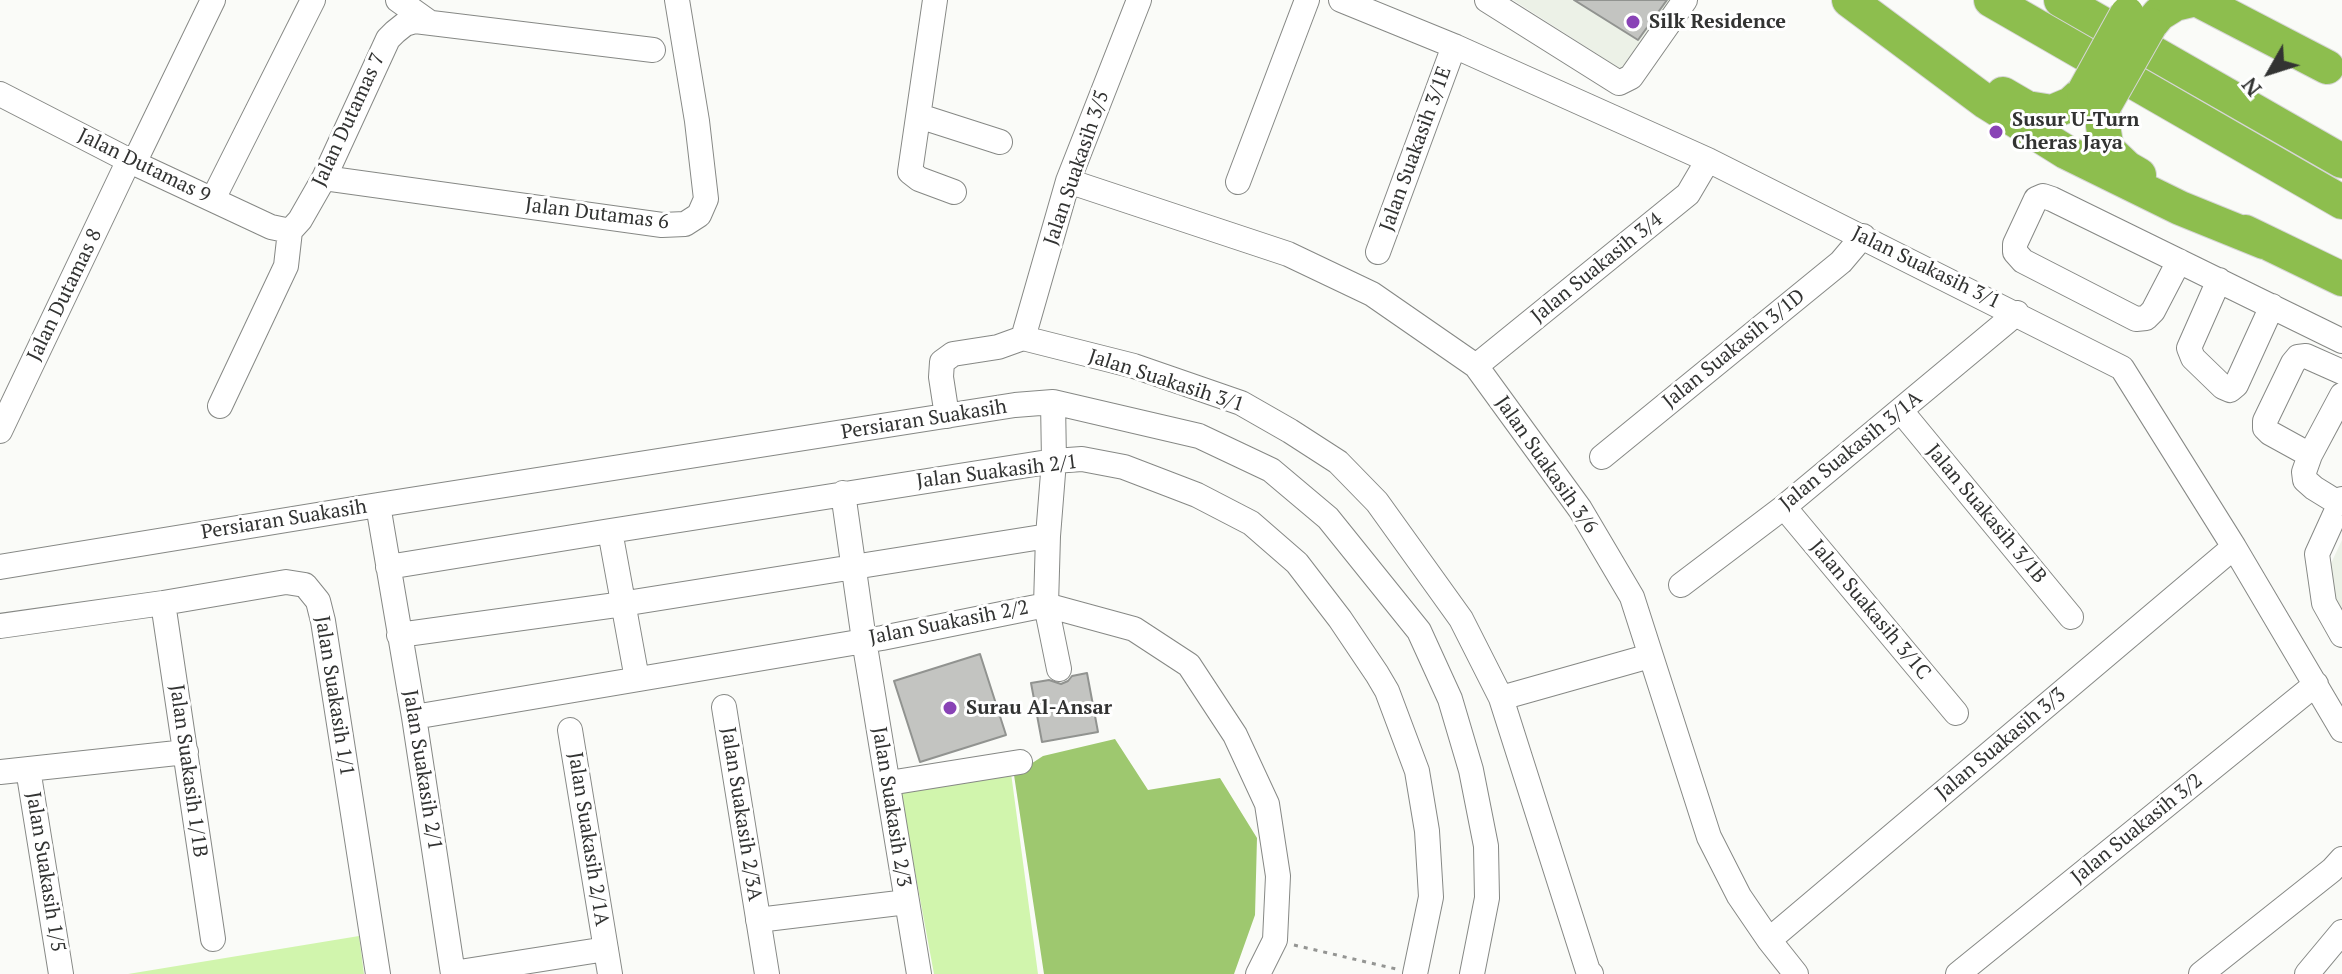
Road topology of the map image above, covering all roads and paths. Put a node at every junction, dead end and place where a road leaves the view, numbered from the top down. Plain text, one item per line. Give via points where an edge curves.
1 (213, 0) edge
2 (313, 0) edge
3 (398, 0) edge
4 (677, 0) edge
5 (935, 0) edge
6 (1139, 0) edge
7 (1307, 0) edge
8 (1341, 0) edge
9 (1487, 0) edge
10 (1685, 0) edge
11 (1849, 0) edge
12 (1991, 0) edge
13 (2061, 0) edge
14 (2195, 0) edge
15 (2230, 0) edge
16 (2137, 13) edge
17 (429, 22) junction
18 (1881, 23) junction
19 (1454, 46) junction
20 (653, 50) dead end
21 (2335, 72) edge
22 (0, 94) edge
23 (2094, 99) junction
24 (919, 116) junction
25 (1000, 142) dead end
26 (1708, 160) junction
27 (2342, 161) edge
28 (132, 162) junction
29 (324, 178) junction
30 (1068, 181) junction
31 (1238, 182) dead end
32 (954, 192) dead end
33 (213, 199) junction
34 (2342, 202) edge
35 (290, 231) junction
36 (1863, 236) junction
37 (2264, 242) junction
38 (1378, 252) dead end
39 (2179, 261) junction
40 (2342, 279) edge
41 (2219, 280) junction
42 (2272, 306) junction
43 (2017, 313) junction
44 (1023, 338) junction
45 (2342, 341) edge
46 (1476, 366) junction
47 (2342, 372) edge
48 (2342, 395) edge
49 (1053, 402) junction
50 (220, 406) dead end
51 (1901, 411) junction
52 (947, 416) junction
53 (0, 431) edge
54 (2310, 455) junction
55 (1602, 457) dead end
56 (1054, 461) junction
57 (843, 493) junction
58 (2341, 502) edge
59 (378, 505) junction
60 (1784, 507) junction
61 (610, 531) junction
62 (1048, 536) junction
63 (2234, 547) junction
64 (2317, 554) junction
65 (2342, 565) edge
66 (0, 567) edge
67 (388, 567) junction
68 (854, 567) junction
69 (1681, 585) dead end
70 (163, 603) junction
71 (623, 603) junction
72 (1046, 605) junction
73 (2071, 617) dead end
74 (0, 626) edge
75 (399, 635) junction
76 (2342, 635) edge
77 (864, 640) junction
78 (1650, 656) junction
79 (1059, 669) dead end
80 (637, 679) junction
81 (2316, 684) junction
82 (1501, 698) junction
83 (724, 707) dead end
84 (1956, 713) dead end
85 (414, 717) junction
86 (570, 730) dead end
87 (2342, 730) edge
88 (186, 752) junction
89 (1020, 762) dead end
90 (28, 769) junction
91 (0, 772) edge
92 (889, 783) junction
93 (2342, 859) edge
94 (907, 902) junction
95 (758, 920) junction
96 (2342, 932) edge
97 (213, 939) dead end
98 (1275, 940) junction
99 (1769, 940) junction
100 (606, 949) junction
101 (61, 974) edge
102 (378, 974) edge
103 (453, 974) edge
104 (610, 974) edge
105 (767, 974) edge
106 (919, 974) edge
107 (1258, 974) edge
108 (1415, 974) edge
109 (1472, 974) edge
110 (1591, 974) edge
111 (1796, 974) edge
112 (1958, 974) edge
113 (2201, 974) edge
114 (2307, 974) edge

1 - 28 street, Jalan Dutamas 8
2 - 33 street
3 - 17 street
4 - 29 street, Jalan Dutamas 6 via 706,199 699,215 685,224
5 - 24 street
6 - 30 street, Jalan Suakasih 3/5
7 - 31 street
8 - 19 street, Jalan Suakasih 3/1
9 - 10 street via 1619,83 1631,77
11 - 18 highway
12 - 34 highway
13 - 27 highway
14 - 16 highway via 2159,14
14 - 21 highway
15 - 21 highway
16 - 23 highway, bridge
17 - 20 street, Jalan Dutamas 7
17 - 29 street, Jalan Dutamas 7 via 405,24 388,39
18 - 23 highway via 2027,108 2052,112
18 - 37 highway via 1986,102 2066,152
19 - 26 street, Jalan Suakasih 3/1
19 - 38 street, Jalan Suakasih 3/1E
22 - 28 street, Jalan Dutamas 9
23 - 37 highway via 2107,149 2127,168
24 - 25 street
24 - 32 street via 910,172
26 - 36 street, Jalan Suakasih 3/1
26 - 46 street, Jalan Suakasih 3/4 via 1688,194
28 - 33 street, Jalan Dutamas 9
28 - 53 street, Jalan Dutamas 8
29 - 35 street, Jalan Dutamas 7
30 - 44 street, Jalan Suakasih 3/5
30 - 46 street, Jalan Suakasih 3/6 via 1288,254 1372,294
33 - 35 street, Jalan Dutamas 9
35 - 50 street, Jalan Dutamas 7 via 286,266
36 - 43 street, Jalan Suakasih 3/1
36 - 55 street, Jalan Suakasih 3/1D via 1841,262
37 - 40 highway
39 - 39 street via 2153,311 2136,319 2023,261 2015,244 2036,199 2043,196
39 - 41 street
41 - 42 street
41 - 42 street via 2189,348 2223,387 2230,390 2236,385
42 - 45 street
43 - 51 street, Jalan Suakasih 3/1A
43 - 63 street, Jalan Suakasih 3/1 via 2122,368
44 - 52 street via 953,354 942,362
44 - 82 street, Jalan Suakasih 3/1 via 1134,366 1241,403 1338,462 1377,502 1461,619
46 - 78 street, Jalan Suakasih 3/6 via 1580,509 1632,597
47 - 54 street via 2298,357 2265,421 2270,433
48 - 54 street
49 - 52 street, Persiaran Suakasih
49 - 56 street
49 - 109 street, Persiaran Suakasih via 1199,436 1271,470 1328,518 1419,631 1450,699 1486,846 1487,898
51 - 60 street, Jalan Suakasih 3/1A
51 - 73 street, Jalan Suakasih 3/1B
52 - 59 street, Persiaran Suakasih
54 - 58 street via 2305,480
56 - 57 street, Jalan Suakasih 2/1
56 - 62 street
56 - 108 street, Jalan Suakasih 2/1 via 1082,459 1124,467 1251,523 1297,563 1340,619 1387,691 1417,771 1431,897
57 - 61 street, Jalan Suakasih 2/1
57 - 68 street, Jalan Suakasih 2/3
58 - 64 street
59 - 66 street, Persiaran Suakasih
59 - 67 street, Jalan Suakasih 2/1
60 - 69 street, Jalan Suakasih 3/1A
60 - 84 street, Jalan Suakasih 3/1C
61 - 67 street, Jalan Suakasih 2/1
61 - 71 street
62 - 68 street
62 - 72 street
63 - 81 street, Jalan Suakasih 3/1
63 - 99 street, Jalan Suakasih 3/3
64 - 65 street
64 - 76 street via 2324,603
67 - 75 street, Jalan Suakasih 2/1
68 - 71 street
68 - 77 street, Jalan Suakasih 2/3
70 - 74 street, Jalan Suakasih 1/1
70 - 88 street, Jalan Suakasih 1/1B
70 - 102 street, Jalan Suakasih 1/1 via 286,582 305,585 318,601
71 - 75 street
71 - 80 street
72 - 77 street, Jalan Suakasih 2/2
72 - 79 street
72 - 98 street, Jalan Suakasih 2/2 via 1134,629 1189,665 1235,735 1267,804 1278,876
75 - 85 street, Jalan Suakasih 2/1
77 - 80 street, Jalan Suakasih 2/2
77 - 92 street, Jalan Suakasih 2/3
78 - 82 street
78 - 99 street, Jalan Suakasih 3/6 via 1709,837
80 - 85 street, Jalan Suakasih 2/2
81 - 87 street, Jalan Suakasih 3/1
81 - 112 street, Jalan Suakasih 3/2
82 - 110 street, Jalan Suakasih 3/1
83 - 95 street, Jalan Suakasih 2/3A
85 - 103 street, Jalan Suakasih 2/1
86 - 100 street, Jalan Suakasih 2/1A
88 - 90 street
88 - 97 street, Jalan Suakasih 1/1B
89 - 92 street
90 - 91 street
90 - 101 street, Jalan Suakasih 1/5
92 - 94 street, Jalan Suakasih 2/3
93 - 113 street
94 - 95 street, Jalan Suakasih 2/3A
94 - 106 street, Jalan Suakasih 2/3
95 - 105 street, Jalan Suakasih 2/3A
96 - 114 street
98 - 107 street, Jalan Suakasih 2/2
98 - 108 path
99 - 111 street, Jalan Suakasih 3/6
100 - 103 street, Jalan Suakasih 2/1A
100 - 104 street, Jalan Suakasih 2/1A

